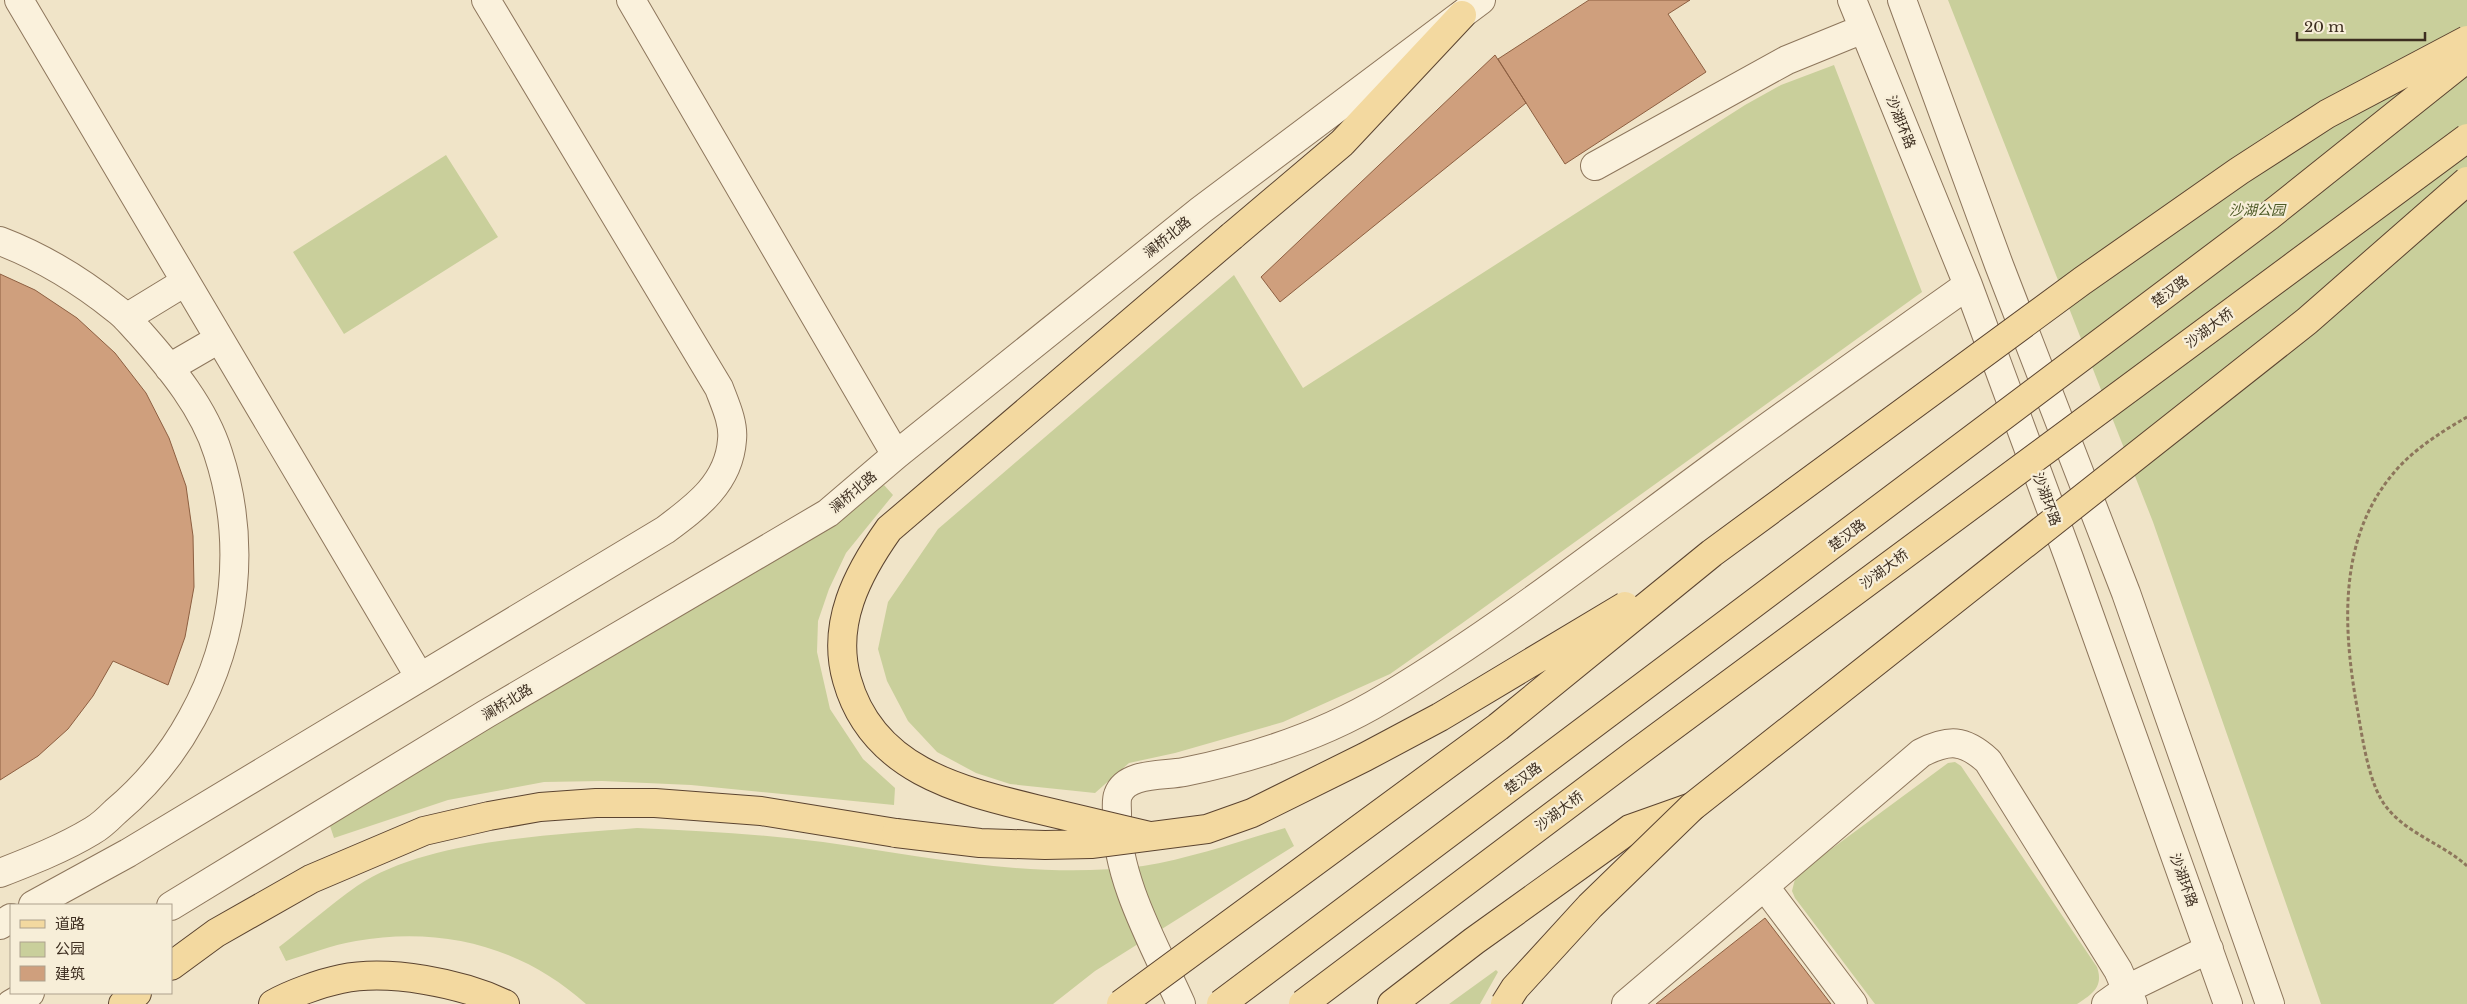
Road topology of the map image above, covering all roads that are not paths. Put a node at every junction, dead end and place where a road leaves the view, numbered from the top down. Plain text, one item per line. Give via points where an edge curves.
1 (18, 0) edge
2 (486, 0) edge
3 (631, 0) edge
4 (1852, 0) edge
5 (1902, 0) edge
6 (1471, 7) edge
7 (1863, 29) junction
8 (2467, 40) edge
9 (2467, 58) edge
10 (2467, 138) edge
11 (1595, 166) dead end
12 (2467, 180) edge
13 (0, 241) edge
14 (185, 282) junction
15 (1968, 285) junction
16 (126, 318) junction
17 (219, 339) junction
18 (169, 368) junction
19 (896, 455) junction
20 (1712, 553) junction
21 (419, 676) junction
22 (1692, 807) junction
23 (94, 831) junction
24 (1150, 836) junction
25 (128, 853) junction
26 (64, 864) junction
27 (0, 873) edge
28 (1765, 887) junction
29 (27, 904) edge
30 (35, 904) edge
31 (172, 905) edge
32 (2209, 949) junction
33 (172, 965) edge
34 (28, 994) edge
35 (135, 994) edge
36 (2122, 999) edge
37 (11, 1004) edge
38 (123, 1004) edge
39 (273, 1004) edge
40 (505, 1004) edge
41 (1121, 1004) edge
42 (1182, 1004) edge
43 (1221, 1004) edge
44 (1303, 1004) edge
45 (1392, 1004) edge
46 (1505, 1004) edge
47 (1626, 1004) edge
48 (1853, 1004) edge
49 (2228, 1004) edge
50 (2270, 1004) edge

1 - 14 street
2 - 21 street via 719,388 729,415 732,440 725,466 714,488 692,510 665,530
3 - 19 street
4 - 7 street, 沙湖环路
5 - 50 street via 1999,265 2126,593
6 - 19 street, 澜桥北路 via 1201,210
6 - 24 main road, bridge via 1342,143 889,529 857,579 843,637 843,665 859,710 871,730 908,763 943,782 980,795
7 - 11 street via 1787,60
7 - 15 street, 沙湖环路
8 - 20 main road, bridge via 2327,114 2239,171 2082,280
9 - 43 main road, 楚汉路, bridge via 2269,216
10 - 44 main road, 沙湖大桥, bridge via 1659,736
12 - 22 main road, bridge via 2307,320
13 - 16 street via 29,252 71,277
14 - 16 street
14 - 17 street
15 - 32 street, 沙湖环路
15 - 42 street via 1734,451 1502,624 1353,718 1254,754 1126,782 1117,796 1116,829 1120,854 1130,888
16 - 18 street
17 - 18 street
17 - 21 street
18 - 23 street via 190,396 218,451 232,519 235,559 233,601 205,695 181,740 156,774
19 - 31 street, 澜桥北路 via 828,513 486,714
20 - 24 main road, bridge via 1440,717 1365,757 1252,813 1207,829
20 - 41 main road, bridge via 1498,727
21 - 25 street
22 - 45 main road via 1630,829
22 - 46 main road, bridge via 1590,906 1515,988
23 - 26 street
23 - 27 street
24 - 33 main road, bridge via 1091,844 980,843 761,811 656,803 549,806 424,831 311,879 216,933
25 - 26 street
25 - 30 street
26 - 27 street
26 - 29 street
28 - 36 street via 1921,753 1939,744 1955,742 1969,746 1988,761 2118,970
28 - 47 street
28 - 48 street
32 - 36 street
32 - 49 street, 沙湖环路
34 - 37 street
35 - 38 main road
39 - 40 main road via 341,979 382,976 441,982 485,994

